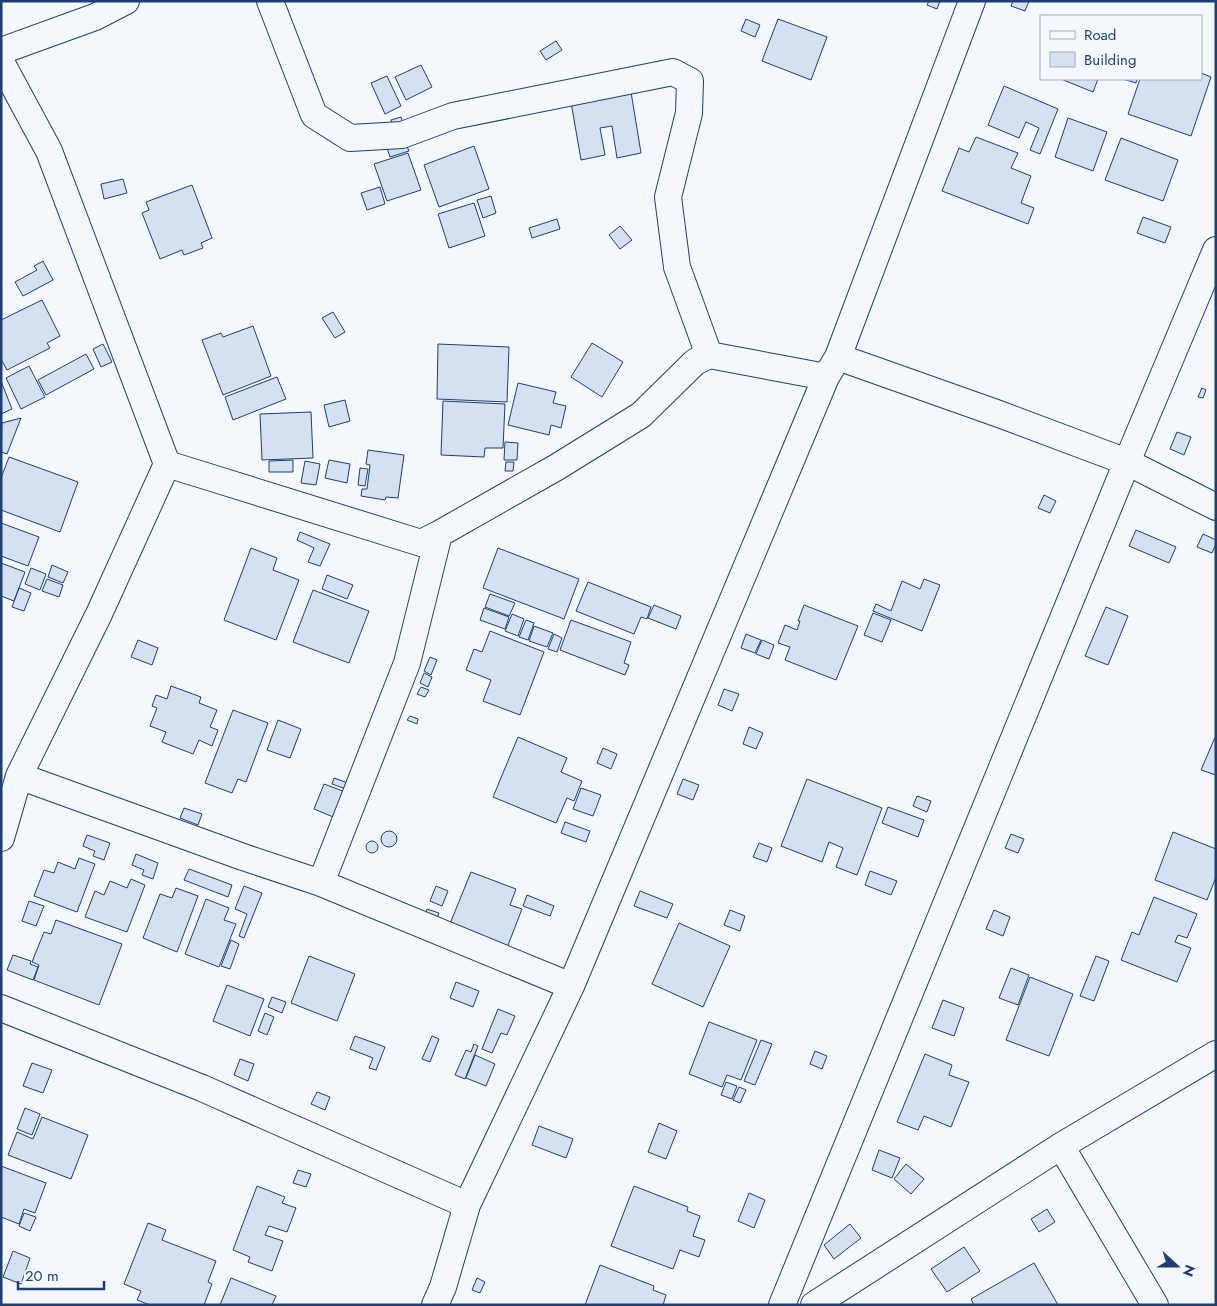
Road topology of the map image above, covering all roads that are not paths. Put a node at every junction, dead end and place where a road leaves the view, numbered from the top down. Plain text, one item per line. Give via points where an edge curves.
1 (126, 1) edge
2 (270, 1) edge
3 (972, 1) edge
4 (1, 51) edge
5 (1, 62) edge
6 (1216, 250) edge
7 (709, 355) junction
8 (832, 367) junction
9 (1127, 462) junction
10 (167, 464) junction
11 (1216, 507) edge
12 (440, 534) junction
13 (20, 776) junction
14 (1, 838) edge
15 (321, 883) junction
16 (571, 986) junction
17 (1, 1008) edge
18 (1216, 1054) edge
19 (1061, 1146) junction
20 (467, 1205) junction
21 (435, 1305) edge
22 (782, 1305) edge
23 (814, 1305) edge
24 (1155, 1305) edge

1 - 4 street via 94,17
2 - 7 street via 314,115 350,138 402,135 453,116 674,72 690,81 689,113 668,197 677,267
3 - 8 street
5 - 10 street via 49,151
6 - 9 street
7 - 8 street
7 - 12 street via 696,362 641,415
8 - 9 street via 999,414
8 - 16 street
9 - 11 street
9 - 22 street
10 - 12 street via 421,543
10 - 13 street
12 - 15 street via 407,663
13 - 14 street
13 - 15 street
15 - 16 street
16 - 20 street
17 - 20 street via 202,1088
18 - 19 street
19 - 23 street
19 - 24 street
20 - 21 street via 444,1287

